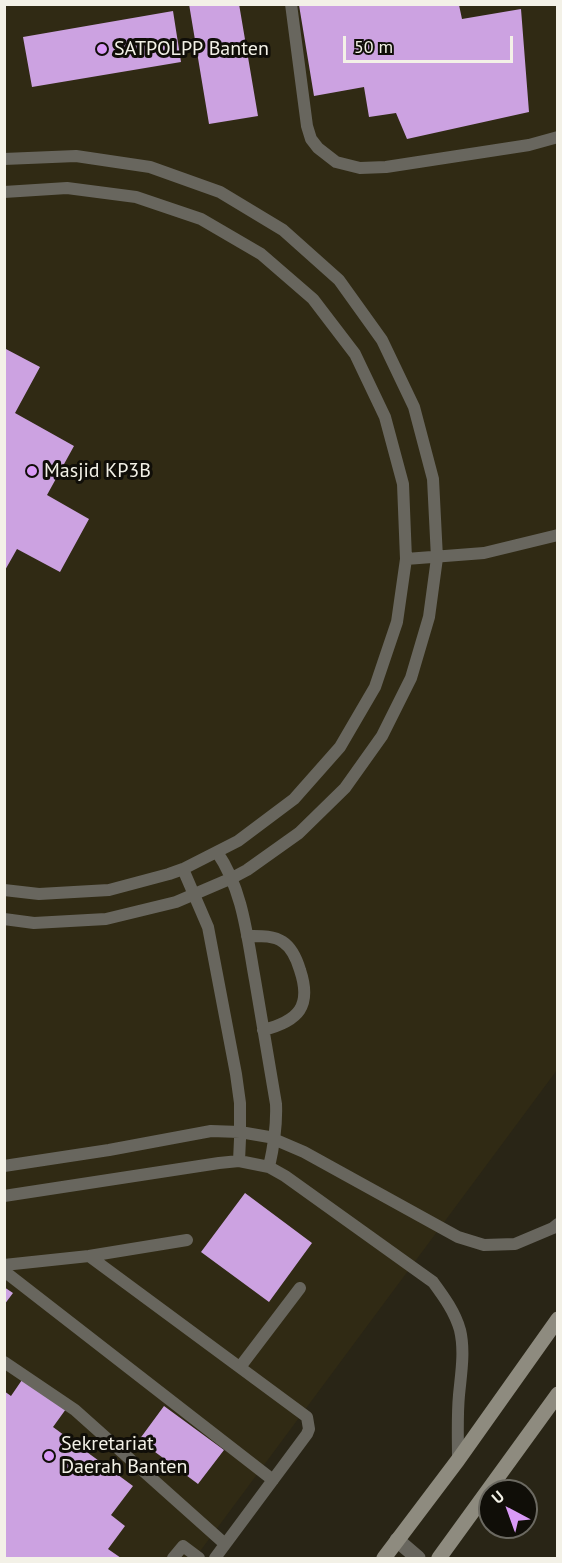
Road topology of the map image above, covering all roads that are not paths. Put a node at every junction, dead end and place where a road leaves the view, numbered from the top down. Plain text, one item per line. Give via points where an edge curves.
1 (291, 4) edge
2 (558, 137) edge
3 (4, 159) edge
4 (4, 192) edge
5 (558, 535) edge
6 (436, 558) junction
7 (406, 559) junction
8 (217, 852) junction
9 (183, 869) junction
10 (232, 878) junction
11 (4, 890) edge
12 (195, 895) junction
13 (4, 919) edge
14 (247, 936) junction
15 (263, 1030) junction
16 (240, 1132) junction
17 (275, 1139) junction
18 (238, 1161) junction
19 (4, 1166) edge
20 (269, 1167) junction
21 (4, 1196) edge
22 (558, 1224) edge
23 (187, 1240) dead end
24 (89, 1256) junction
25 (4, 1265) edge
26 (4, 1271) edge
27 (300, 1288) dead end
28 (558, 1319) edge
29 (4, 1362) edge
30 (240, 1367) junction
31 (558, 1394) edge
32 (458, 1460) junction
33 (273, 1480) junction
34 (397, 1540) junction
35 (225, 1544) junction
36 (173, 1558) edge
37 (199, 1558) edge
38 (215, 1558) edge
39 (384, 1558) edge
40 (418, 1558) edge
41 (438, 1558) edge

1 - 2 lane via 307,126 318,148 336,162 360,168 386,167
3 - 6 lane via 76,156 118,162 150,167 220,192 283,230 339,280 382,340 414,407 433,479
4 - 7 lane via 67,188 136,197 201,219 261,254 313,299 355,354 385,417 403,484
5 - 6 lane via 484,554
6 - 7 lane
6 - 10 lane via 429,617 411,678 382,736 345,788 299,833
7 - 8 lane via 397,622 375,687 340,747 294,799
8 - 9 lane
8 - 10 lane
9 - 11 lane via 108,890 39,894
9 - 12 lane
10 - 12 lane
10 - 14 lane
12 - 13 lane via 106,919 34,923
12 - 16 lane via 208,927 236,1074
14 - 15 lane
14 - 15 lane via 272,937 284,942 293,952 304,984 305,998 293,1017
15 - 17 lane via 276,1104
16 - 17 lane
16 - 18 lane
16 - 19 lane via 211,1131
17 - 20 lane
17 - 22 lane via 458,1238 484,1245 515,1244
18 - 20 lane
18 - 21 lane
20 - 32 lane via 433,1282 449,1304 460,1330 462,1351
23 - 24 lane
24 - 25 lane
24 - 30 lane
26 - 33 lane
27 - 30 lane
28 - 32 main road
29 - 35 lane via 75,1410
30 - 33 lane via 308,1417 307,1434
31 - 41 main road
32 - 34 main road
33 - 35 lane
34 - 39 main road
34 - 40 street
35 - 38 lane
36 - 37 lane via 183,1546

